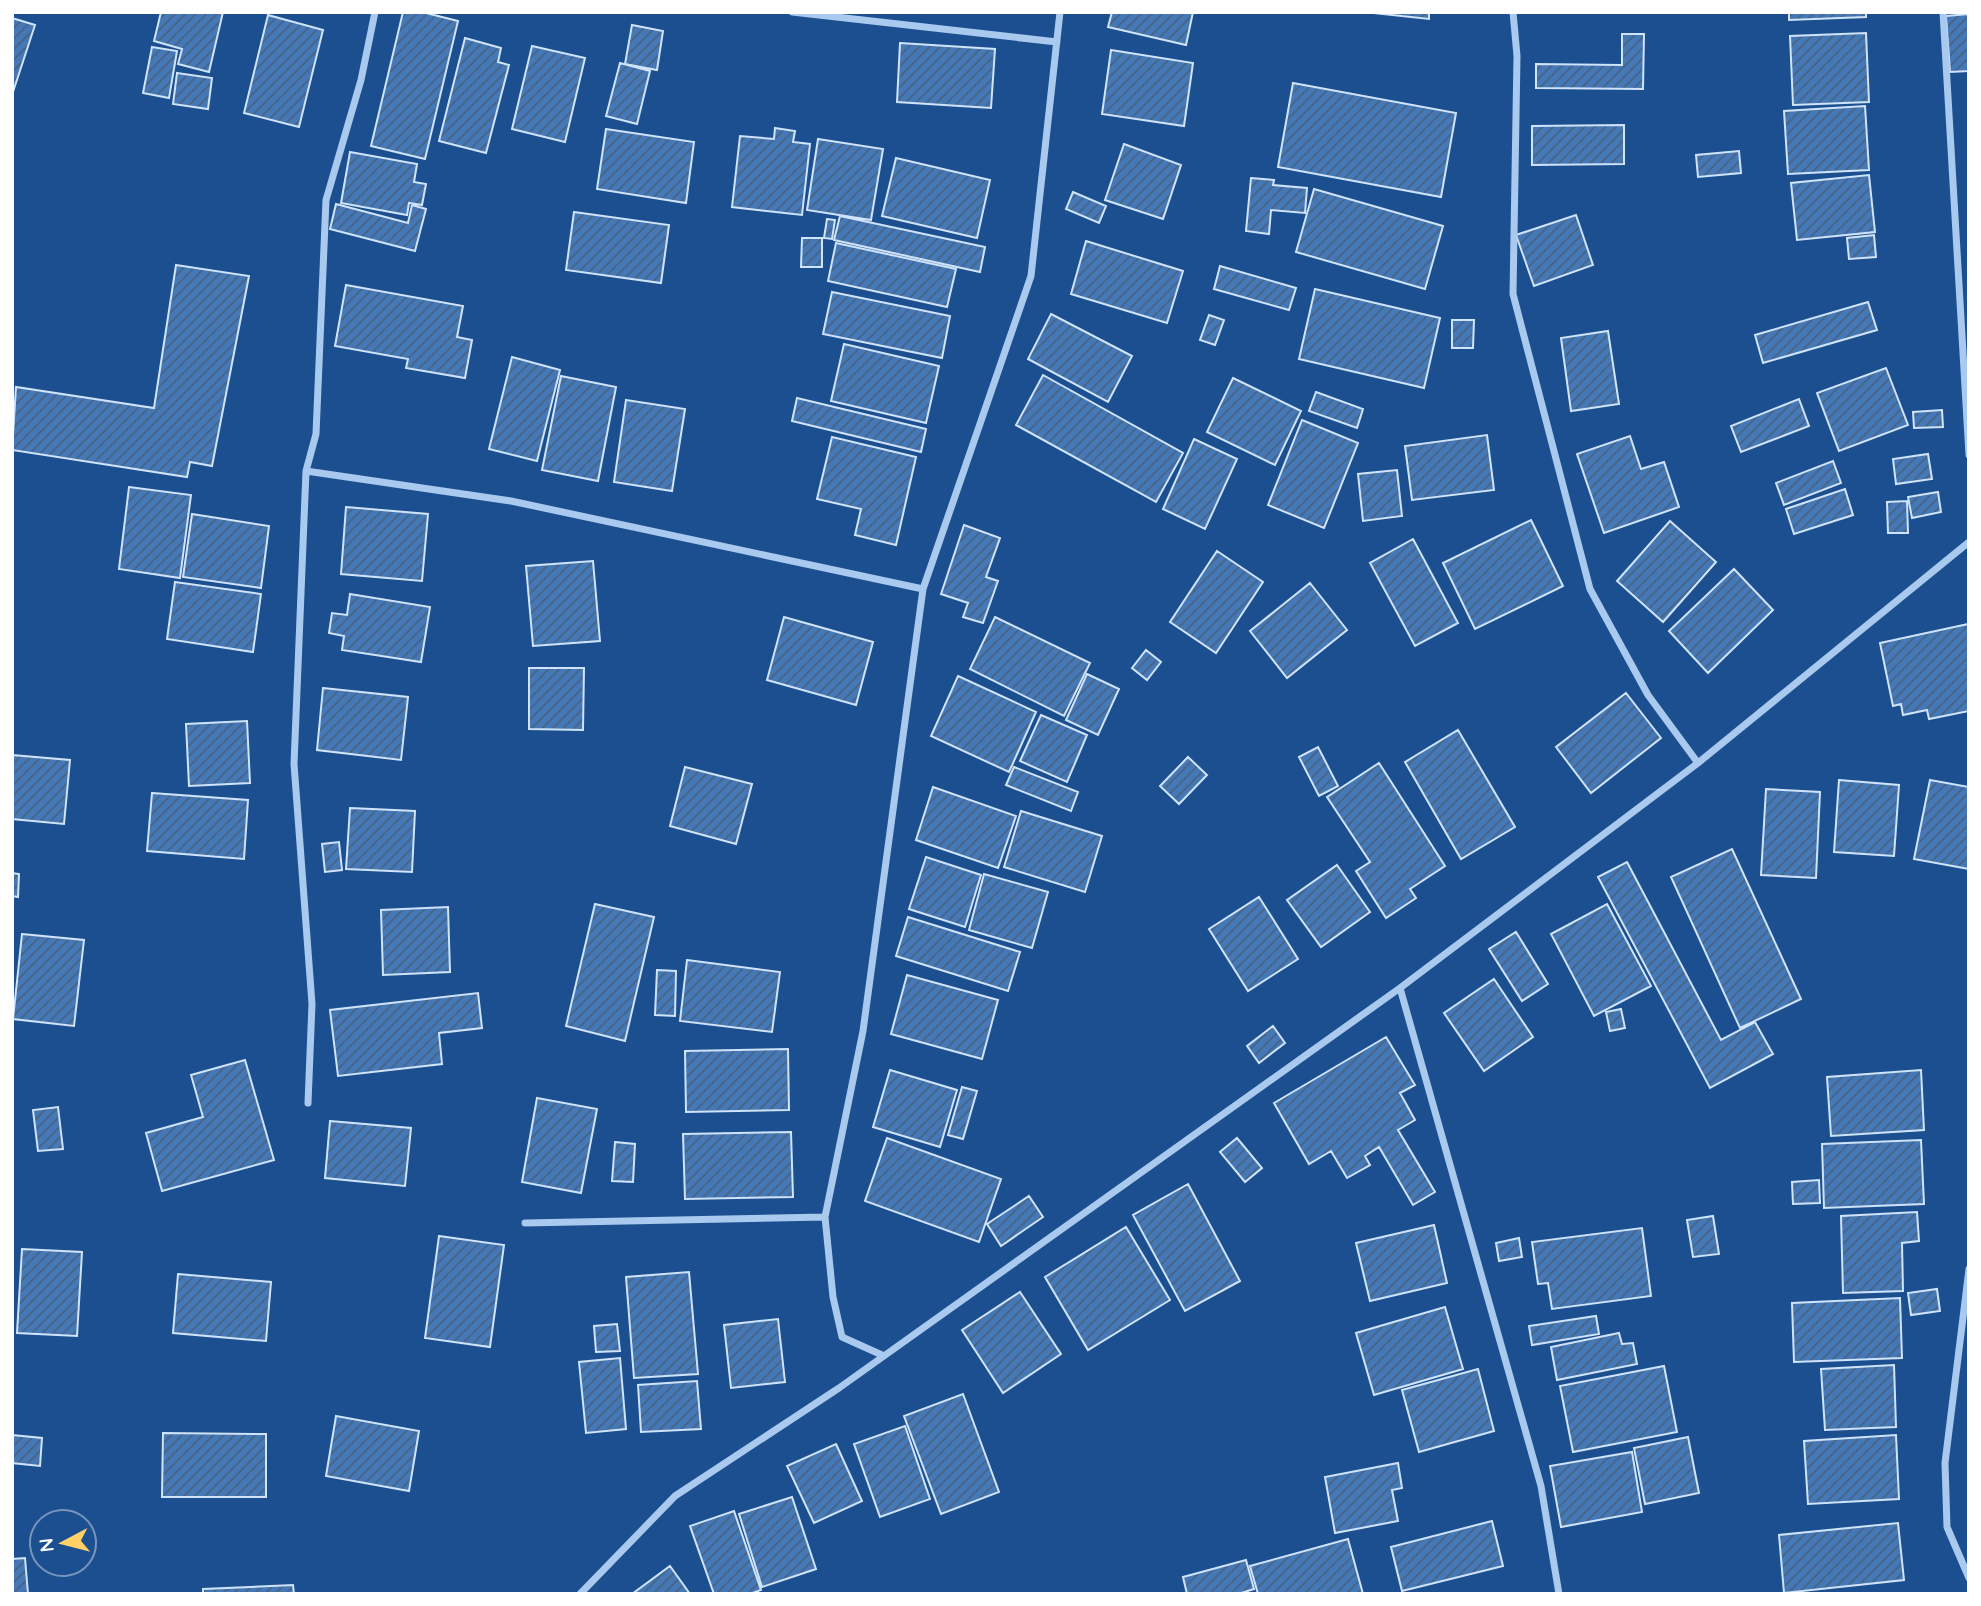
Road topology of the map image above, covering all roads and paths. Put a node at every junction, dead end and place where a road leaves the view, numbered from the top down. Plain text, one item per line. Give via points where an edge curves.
1 (374, 12) edge
2 (792, 12) edge
3 (1060, 12) edge
4 (1513, 12) edge
5 (1943, 12) edge
6 (1057, 42) junction
7 (1969, 455) edge
8 (306, 471) junction
9 (1969, 542) edge
10 (923, 589) junction
11 (1698, 763) junction
12 (1400, 988) junction
13 (308, 1103) dead end
14 (825, 1217) junction
15 (524, 1223) dead end
16 (1969, 1269) edge
17 (882, 1355) junction
18 (1969, 1578) edge
19 (580, 1594) edge
20 (1559, 1594) edge

1 - 8 street via 361,80 326,200 316,435
2 - 6 street
3 - 6 street
4 - 11 street via 1517,57 1513,294 1590,589 1648,695
5 - 7 street
6 - 10 street via 1031,276
8 - 10 street via 511,501
8 - 13 street via 294,764 312,1004
9 - 11 street
10 - 14 street via 863,1031
11 - 12 street
12 - 17 street
12 - 20 street via 1541,1486
14 - 15 street
14 - 17 street via 842,1337
16 - 18 street via 1945,1462 1947,1527
17 - 19 street via 675,1496

